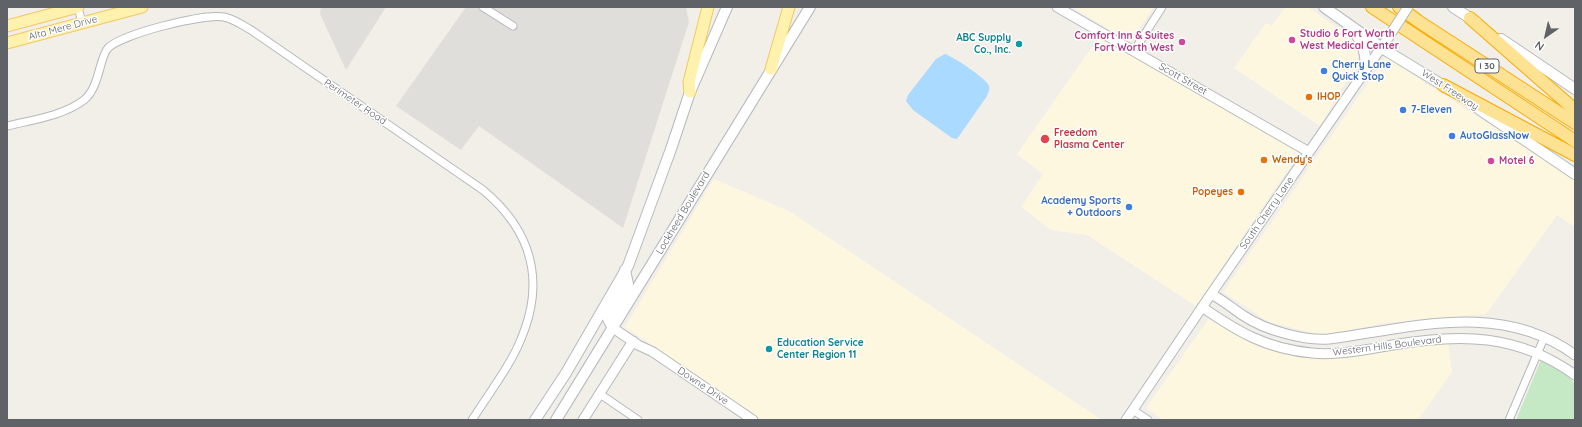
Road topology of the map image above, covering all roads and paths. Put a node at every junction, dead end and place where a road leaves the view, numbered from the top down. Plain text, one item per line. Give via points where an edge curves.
1 (78, 7) edge
2 (142, 7) edge
3 (483, 7) edge
4 (708, 7) edge
5 (727, 7) edge
6 (789, 7) edge
7 (810, 7) edge
8 (1057, 7) edge
9 (1162, 7) edge
10 (1324, 7) edge
11 (1372, 7) edge
12 (1399, 7) edge
13 (1408, 7) edge
14 (1453, 7) edge
15 (1470, 18) junction
16 (82, 24) junction
17 (1349, 25) junction
18 (7, 26) edge
19 (513, 26) dead end
20 (7, 43) edge
21 (1384, 44) junction
22 (1134, 51) junction
23 (771, 68) junction
24 (1365, 70) junction
25 (1443, 85) junction
26 (1575, 89) edge
27 (690, 92) junction
28 (1575, 110) edge
29 (1575, 123) edge
30 (7, 126) edge
31 (1575, 141) edge
32 (1309, 152) junction
33 (1575, 155) edge
34 (1575, 174) edge
35 (625, 270) junction
36 (1211, 294) junction
37 (1202, 307) junction
38 (618, 318) junction
39 (613, 328) junction
40 (1544, 338) junction
41 (633, 341) junction
42 (654, 352) junction
43 (1537, 352) junction
44 (1575, 355) edge
45 (1575, 375) edge
46 (600, 394) junction
47 (1133, 410) junction
48 (472, 420) edge
49 (535, 420) edge
50 (556, 420) edge
51 (583, 420) edge
52 (638, 420) edge
53 (753, 420) edge
54 (1126, 420) edge
55 (1148, 420) edge
56 (1509, 420) edge

1 - 16 street
1 - 18 main road, Alta Mere Drive
2 - 16 main road, Alta Mere Drive
3 - 19 street
4 - 27 main road via 689,82
5 - 27 main road
6 - 23 main road
7 - 23 main road, Lockheed Boulevard
8 - 22 street, Scott Street
9 - 22 street
10 - 17 main road, West Freeway
11 - 31 highway, I 30
12 - 29 highway, I 30
13 - 21 street, South Cherry Lane, bridge
14 - 15 main road
15 - 26 main road
15 - 28 highway
16 - 20 main road, Alta Mere Drive
17 - 21 main road, West Freeway
17 - 24 main road via 1365,51
21 - 24 street, South Cherry Lane
21 - 25 main road, West Freeway
22 - 32 street, Scott Street
23 - 38 main road, Lockheed Boulevard
24 - 32 street, South Cherry Lane
25 - 33 highway
25 - 34 main road, West Freeway
27 - 35 main road
30 - 48 street, Perimeter Road via 69,110 85,99 96,83 107,49 117,41 145,31 203,17 216,16 234,20 251,30 483,190 510,216 522,235 528,250 534,287 528,321 521,341
32 - 36 street, South Cherry Lane
35 - 39 main road via 628,284 608,319
35 - 49 main road via 566,373
36 - 37 street, South Cherry Lane
36 - 40 street, Western Hills Boulevard via 1257,324 1323,340 1373,334 1396,328 1466,321 1509,326
37 - 43 street, Western Hills Boulevard via 1256,340 1284,349 1313,354 1452,337 1507,343
37 - 47 street, South Cherry Lane
38 - 39 main road, Lockheed Boulevard
38 - 42 street, Downe Drive via 624,329
39 - 41 street, Downe Drive
39 - 50 main road, Lockheed Boulevard
40 - 43 street
40 - 44 street, Western Hills Boulevard
41 - 42 street, Downe Drive
41 - 46 street
42 - 53 street, Downe Drive
43 - 45 street, Western Hills Boulevard
43 - 56 street
46 - 51 street
46 - 52 street
47 - 54 street, South Cherry Lane
47 - 55 street

